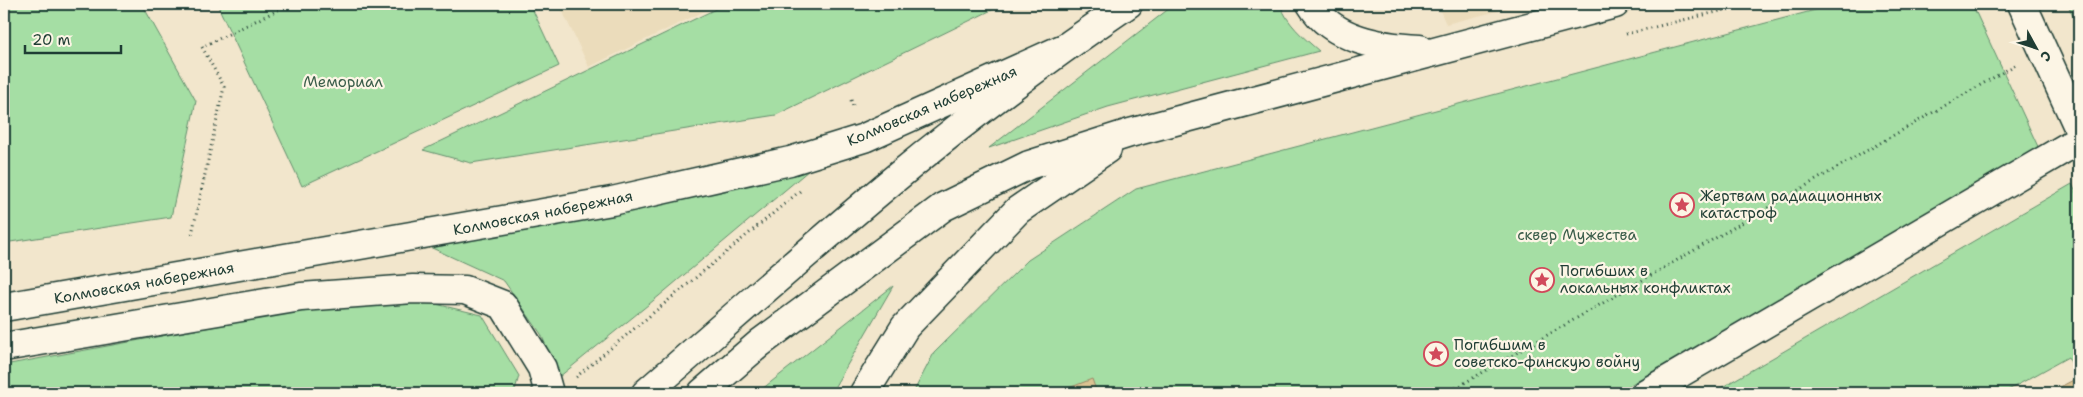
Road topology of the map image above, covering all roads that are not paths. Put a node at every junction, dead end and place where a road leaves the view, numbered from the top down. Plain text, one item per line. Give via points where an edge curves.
1 (1128, 4) edge
2 (1311, 4) edge
3 (1615, 4) edge
4 (2022, 4) edge
5 (1062, 49) junction
6 (1443, 50) junction
7 (2079, 129) edge
8 (1130, 133) junction
9 (2079, 140) edge
10 (4, 308) edge
11 (4, 348) edge
12 (560, 387) edge
13 (646, 393) edge
14 (702, 393) edge
15 (864, 393) edge
16 (1646, 393) edge

1 - 5 main road
2 - 6 main road via 1318,15 1354,39 1394,48
3 - 6 main road
4 - 7 main road
5 - 10 main road, Колмовская набережная via 864,138 790,161 612,201
5 - 13 main road via 892,181
6 - 8 main road
8 - 14 main road via 1029,164 943,207 760,343
8 - 15 main road via 1018,210 906,327
9 - 16 main road
11 - 12 main road via 301,297 413,289 465,290 503,305 542,368

